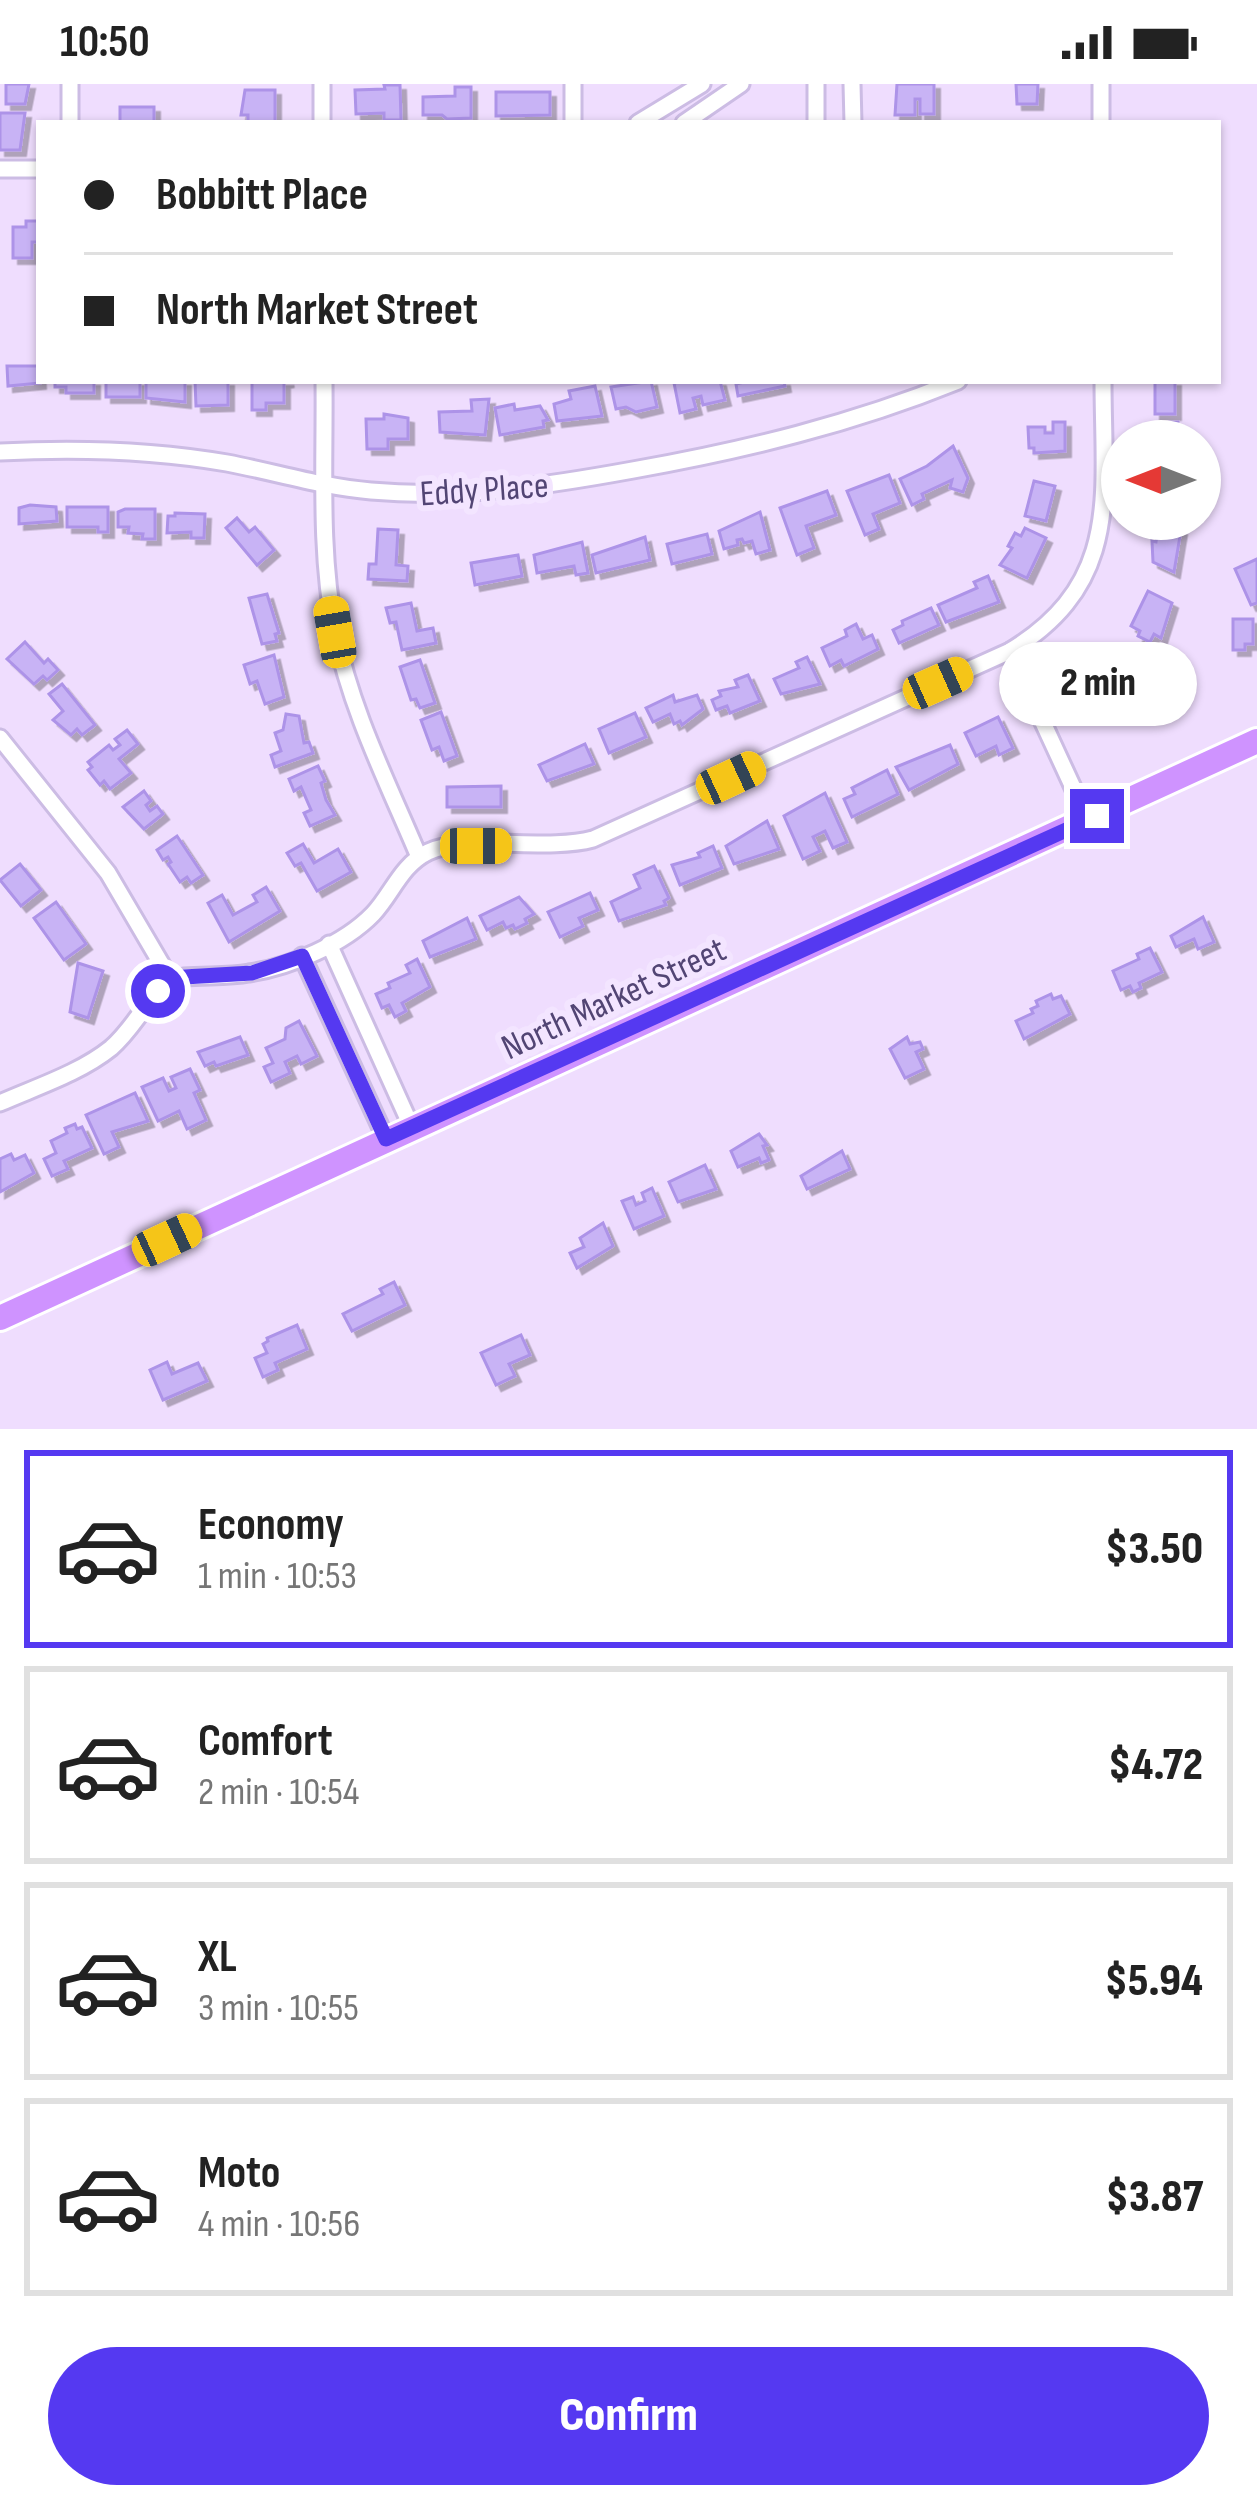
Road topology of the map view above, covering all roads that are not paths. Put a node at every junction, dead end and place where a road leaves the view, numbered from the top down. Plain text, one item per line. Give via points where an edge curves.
1 (70, 84) edge
2 (322, 84) edge
3 (573, 84) edge
4 (702, 84) edge
5 (741, 84) edge
6 (816, 84) edge
7 (852, 84) edge
8 (1101, 84) edge
9 (70, 120) edge
10 (322, 120) edge
11 (574, 120) edge
12 (643, 120) edge
13 (688, 120) edge
14 (816, 120) edge
15 (853, 120) edge
16 (1101, 120) edge
17 (0, 169) edge
18 (36, 169) edge
19 (324, 384) edge
20 (950, 384) edge
21 (1102, 384) edge
22 (0, 452) edge
23 (324, 484) junction
24 (1010, 651) junction
25 (0, 738) edge
26 (1257, 741) edge
27 (1088, 820) junction
28 (419, 857) junction
29 (329, 944) junction
30 (302, 956) junction
31 (172, 982) junction
32 (0, 1103) edge
33 (412, 1128) junction
34 (386, 1139) junction
35 (0, 1318) edge

1 - 9 street
2 - 10 street
3 - 11 street
4 - 12 street
5 - 13 street
6 - 14 street
7 - 15 street
8 - 16 street
17 - 18 street
19 - 23 street
20 - 23 street, Eddy Place via 823,430 522,490 417,494
21 - 24 street via 1102,507 1089,571 1060,615
22 - 23 street, Eddy Place via 136,452
23 - 28 street via 329,593 344,670
24 - 27 street
24 - 28 street via 593,839 455,846
25 - 31 street via 108,873
26 - 27 main road, North Market Street
27 - 33 main road, North Market Street
28 - 29 street via 367,920
29 - 30 street
29 - 33 street
30 - 31 street via 252,973
30 - 34 street
31 - 32 street via 104,1053
33 - 34 main road, North Market Street
34 - 35 main road, North Market Street

